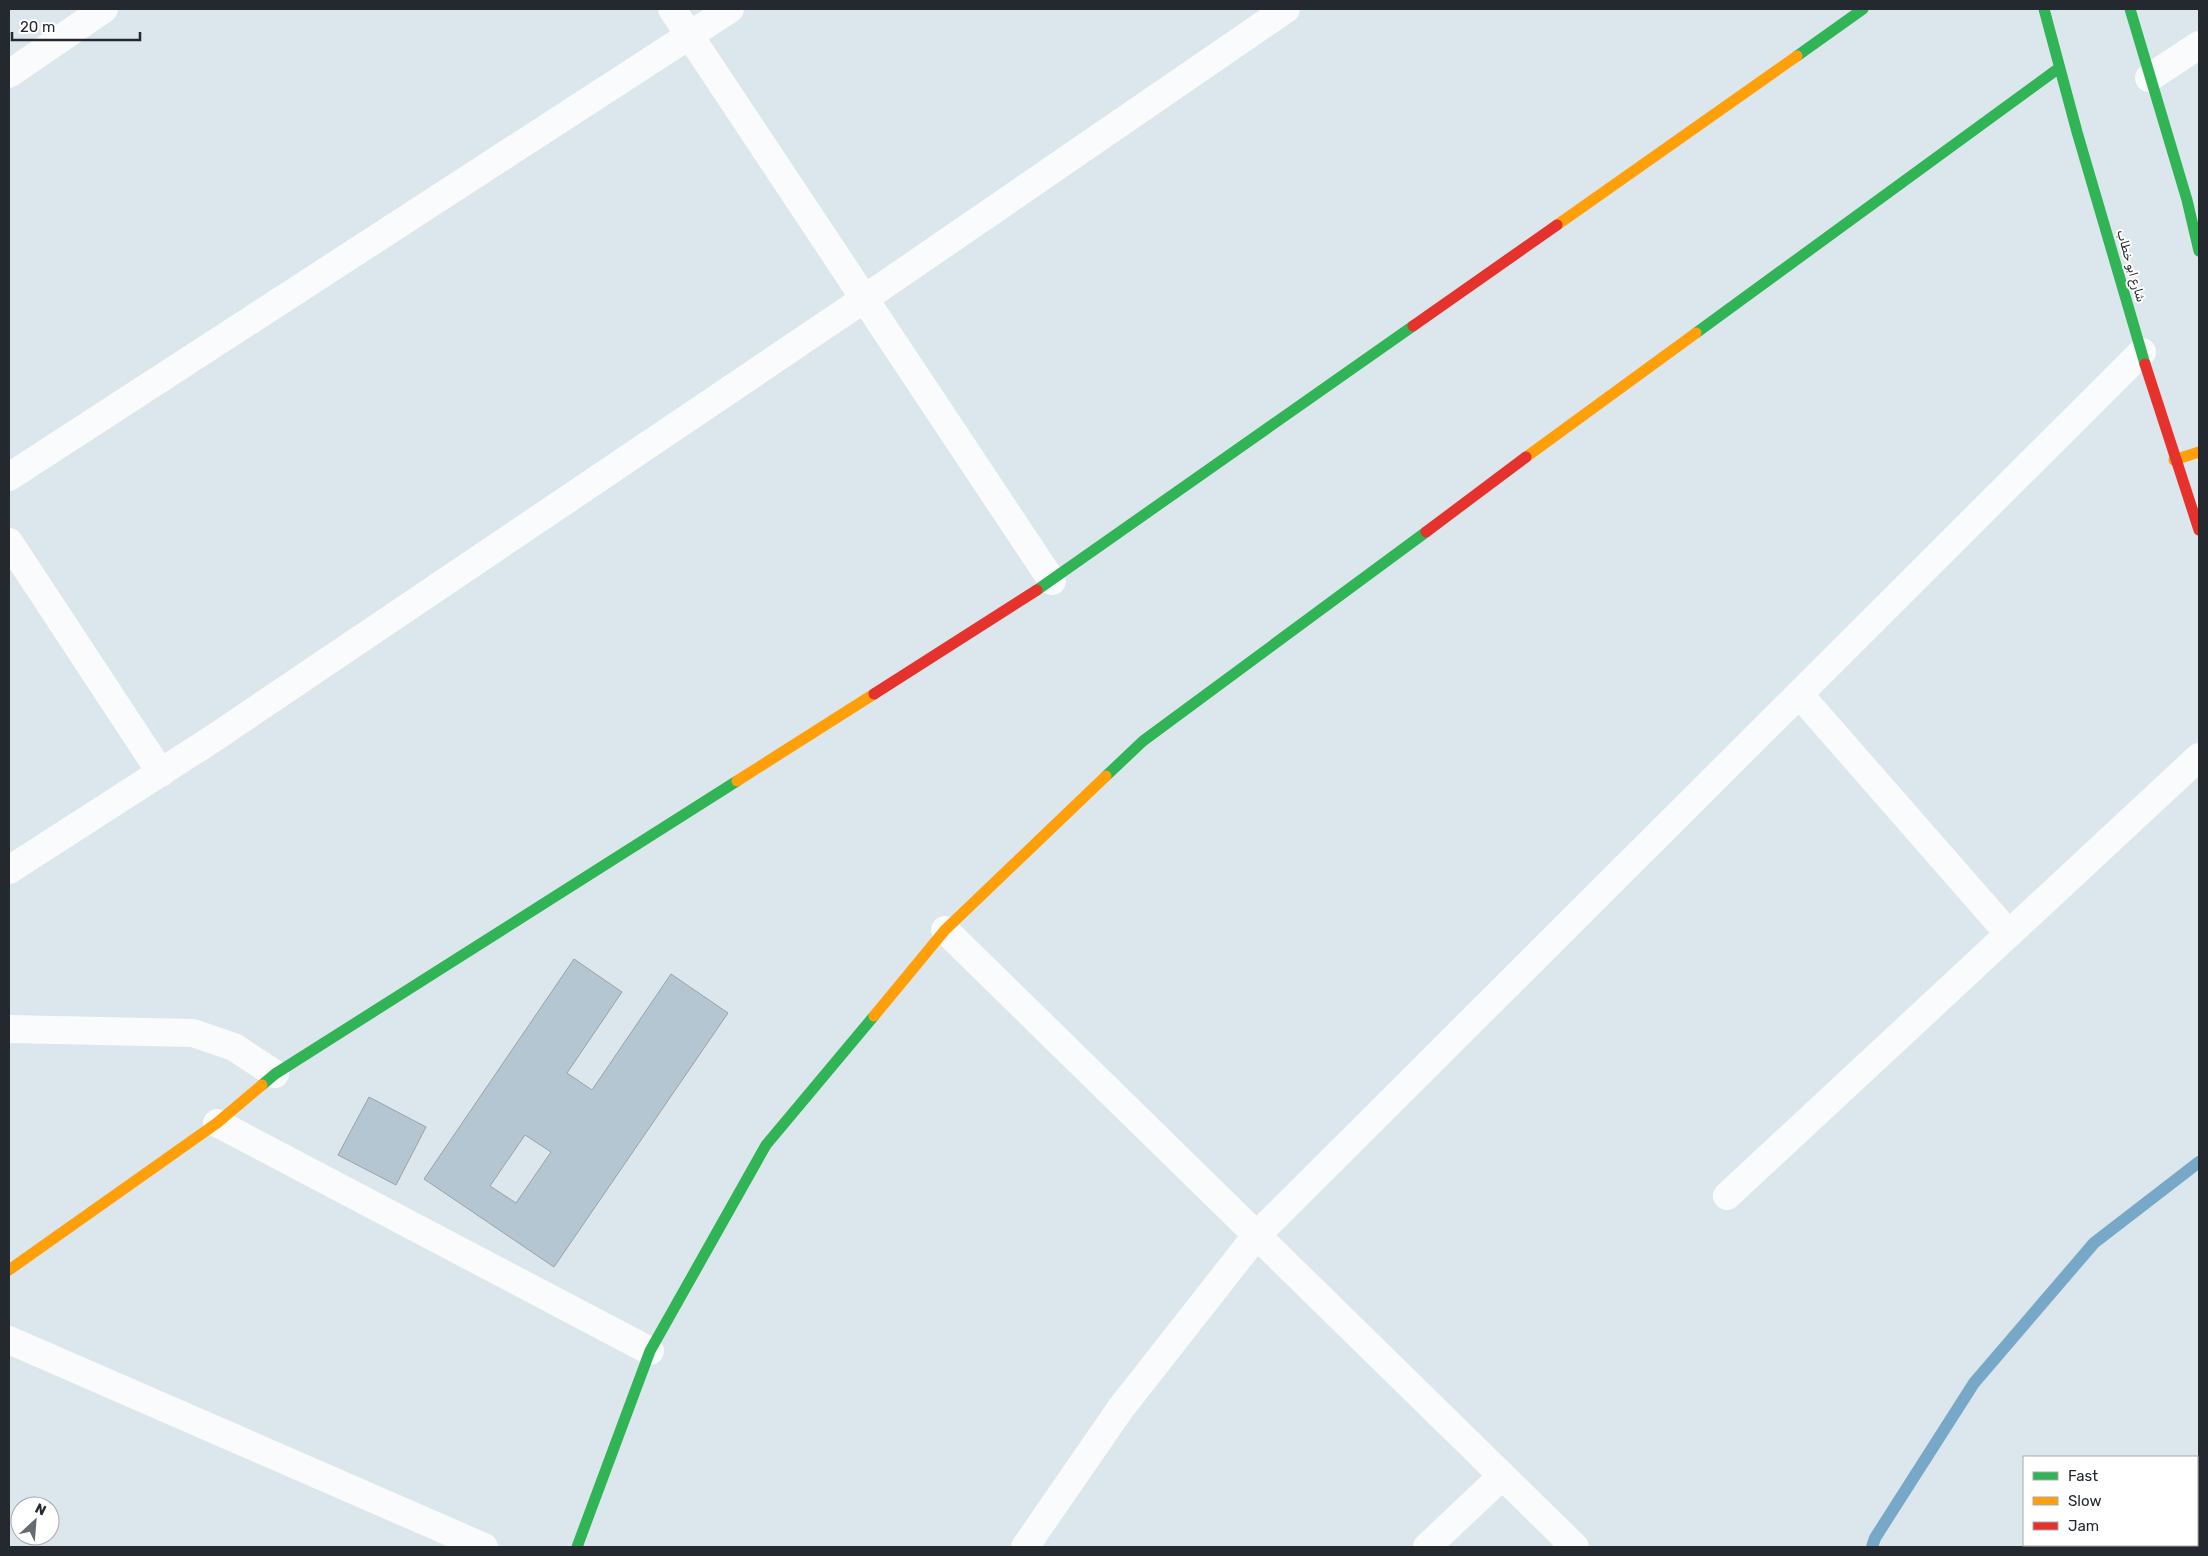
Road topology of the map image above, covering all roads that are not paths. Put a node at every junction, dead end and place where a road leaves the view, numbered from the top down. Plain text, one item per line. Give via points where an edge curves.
1 (104, 9) edge
2 (672, 9) edge
3 (730, 9) edge
4 (1286, 9) edge
5 (1863, 9) edge
6 (2044, 9) edge
7 (2130, 9) edge
8 (689, 37) junction
9 (2199, 45) edge
10 (2059, 68) junction
11 (9, 74) edge
12 (2149, 78) junction
13 (2199, 251) edge
14 (864, 299) junction
15 (2142, 352) junction
16 (2199, 452) edge
17 (2174, 460) junction
18 (9, 477) edge
19 (2199, 530) edge
20 (9, 542) edge
21 (1052, 581) junction
22 (1799, 694) junction
23 (2199, 757) edge
24 (161, 774) junction
25 (9, 870) edge
26 (945, 930) junction
27 (2009, 934) junction
28 (9, 1029) edge
29 (275, 1074) junction
30 (217, 1123) junction
31 (1727, 1196) dead end
32 (1256, 1236) junction
33 (9, 1270) edge
34 (9, 1340) edge
35 (650, 1351) junction
36 (1502, 1476) junction
37 (484, 1547) edge
38 (577, 1547) edge
39 (1025, 1547) edge
40 (1428, 1547) edge
41 (1575, 1547) edge

1 - 11 street
2 - 8 street
3 - 8 street
4 - 14 street
5 - 21 street
6 - 10 street, شارع ابو خطاب
7 - 12 street
8 - 14 street
8 - 18 street
9 - 12 street
10 - 15 street, شارع ابو خطاب
10 - 26 street via 1143,741
12 - 13 street via 2187,200
14 - 21 street
14 - 24 street
15 - 17 street, شارع ابو خطاب
15 - 22 street
16 - 17 street
17 - 19 street, شارع ابو خطاب
20 - 24 street
21 - 29 street
22 - 27 street
22 - 32 street
23 - 27 street
24 - 25 street
26 - 32 street
26 - 35 street via 766,1145
27 - 31 street
28 - 29 street via 193,1033 234,1047
29 - 30 street
30 - 33 street
30 - 35 street
32 - 36 street
32 - 39 street via 1121,1408
34 - 37 street
35 - 38 street
36 - 40 street
36 - 41 street

